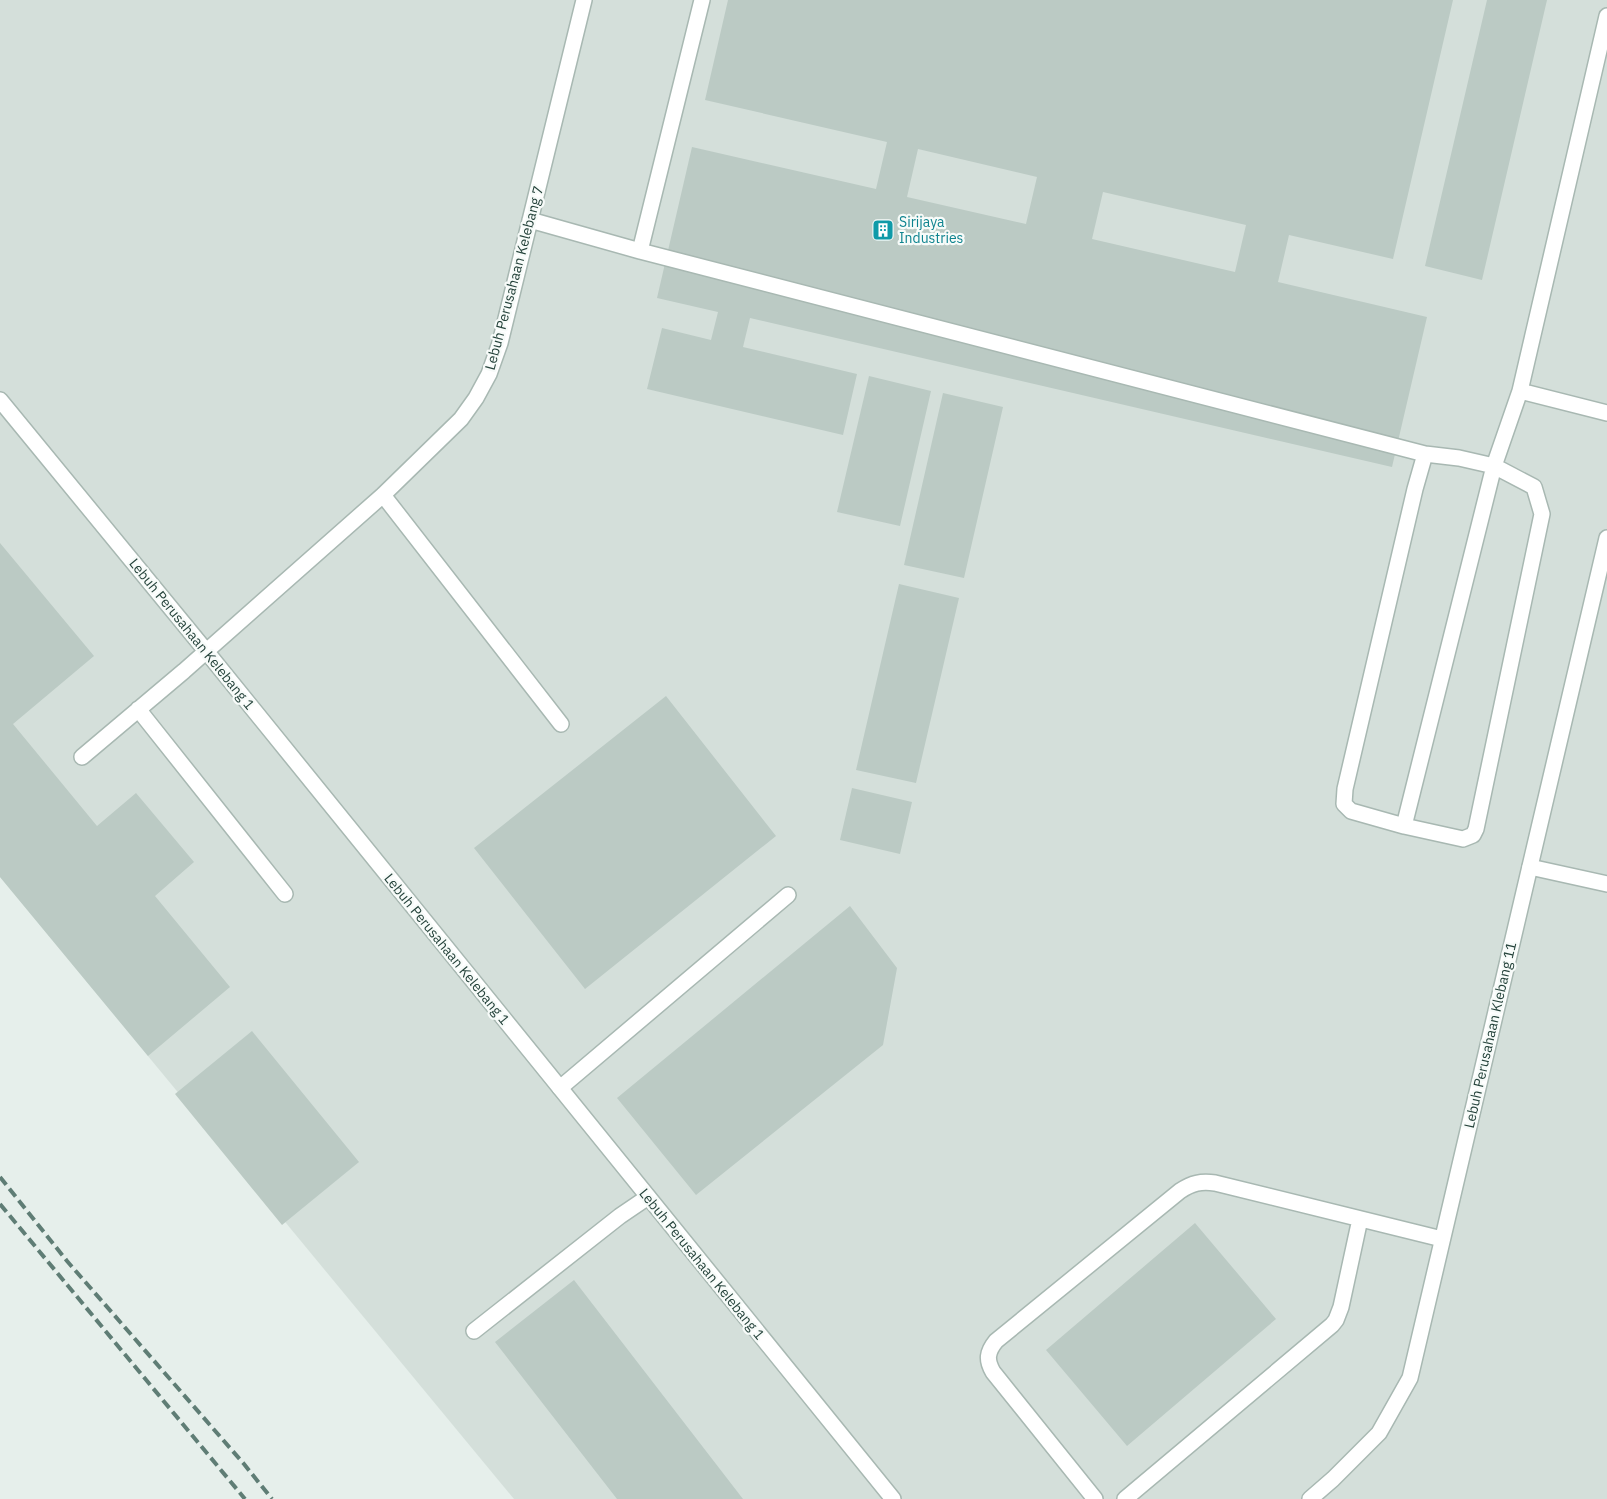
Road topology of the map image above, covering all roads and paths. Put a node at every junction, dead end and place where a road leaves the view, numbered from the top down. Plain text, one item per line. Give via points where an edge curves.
1 (584, 0) edge
2 (702, 0) edge
3 (1607, 16) edge
4 (530, 220) junction
5 (640, 251) junction
6 (1520, 391) junction
7 (0, 400) edge
8 (1607, 413) edge
9 (1425, 454) junction
10 (1494, 466) junction
11 (383, 495) junction
12 (1607, 538) edge
13 (206, 651) junction
14 (138, 709) junction
15 (561, 724) dead end
16 (82, 757) dead end
17 (1404, 826) junction
18 (1530, 867) junction
19 (1607, 884) edge
20 (285, 894) dead end
21 (788, 895) dead end
22 (560, 1088) junction
23 (648, 1197) junction
24 (1360, 1219) junction
25 (1442, 1239) junction
26 (474, 1331) dead end
27 (893, 1499) edge
28 (1095, 1499) edge
29 (1125, 1499) edge
30 (1310, 1499) edge

1 - 4 street, Lebuh Perusahaan Kelebang 7
2 - 5 street
3 - 6 street
4 - 5 street
4 - 11 street, Lebuh Perusahaan Kelebang 7 via 500,343 489,374 461,419
5 - 9 street
6 - 8 street
6 - 10 street
7 - 13 street, Lebuh Perusahaan Kelebang 1
9 - 10 street
9 - 17 street via 1344,804 1351,811
10 - 17 street
10 - 17 street via 1534,486 1542,514 1476,829 1473,835 1463,839
11 - 13 street, Lebuh Perusahaan Kelebang 7
11 - 15 street
12 - 18 street, Lebuh Perusahaan Klebang 11
13 - 14 street, Lebuh Perusahaan Kelebang 7
13 - 22 street, Lebuh Perusahaan Kelebang 1
14 - 16 street, Lebuh Perusahaan Kelebang 7
14 - 20 street
18 - 19 street
18 - 25 street, Lebuh Perusahaan Klebang 11
21 - 22 street
22 - 23 street, Lebuh Perusahaan Kelebang 1
23 - 26 street
23 - 27 street, Lebuh Perusahaan Kelebang 1
24 - 25 street
24 - 28 street via 1215,1183 1197,1183 1180,1191 996,1341 988,1356 992,1372
24 - 29 street via 1342,1307 1332,1325
25 - 30 street, Lebuh Perusahaan Klebang 11 via 1410,1378 1379,1433

